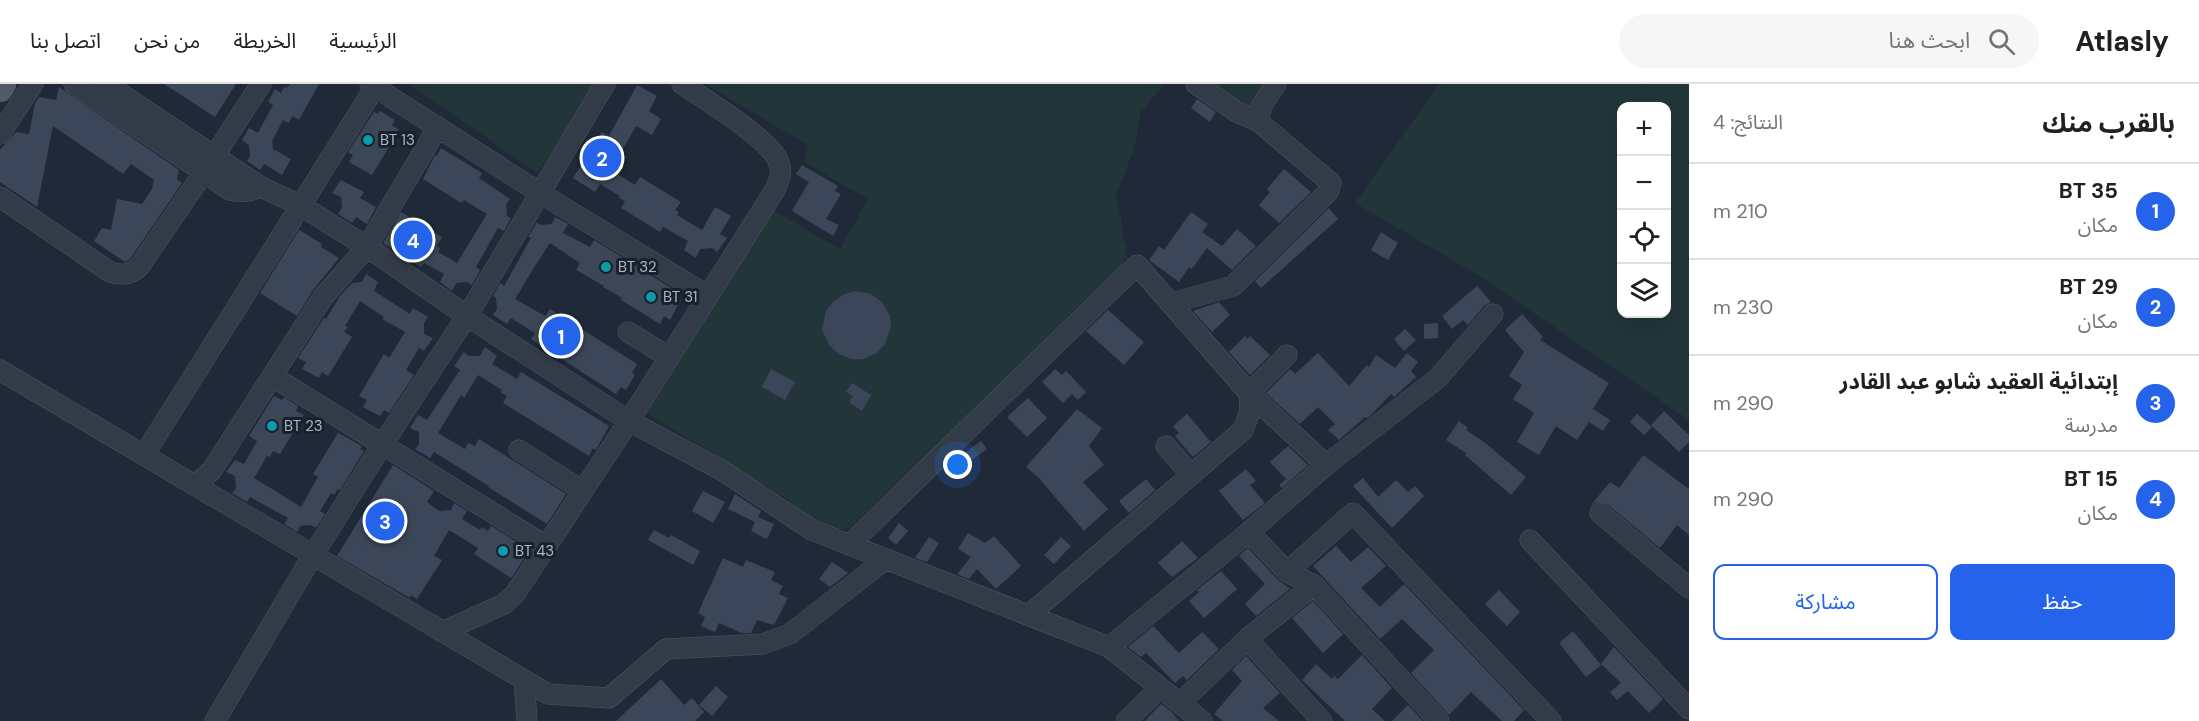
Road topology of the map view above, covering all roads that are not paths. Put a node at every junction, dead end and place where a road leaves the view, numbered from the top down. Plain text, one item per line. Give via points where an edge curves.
1 (3, 84) edge
2 (33, 84) edge
3 (74, 84) edge
4 (106, 84) edge
5 (261, 84) edge
6 (605, 84) edge
7 (682, 84) edge
8 (1196, 84) edge
9 (1276, 84) edge
10 (374, 85) edge
11 (0, 89) edge
12 (1258, 121) junction
13 (438, 127) junction
14 (0, 134) edge
15 (208, 165) junction
16 (540, 194) junction
17 (0, 197) edge
18 (300, 206) junction
19 (366, 247) junction
20 (708, 296) junction
21 (1172, 303) junction
22 (1493, 314) dead end
23 (467, 316) junction
24 (628, 332) dead end
25 (1287, 355) dead end
26 (669, 357) junction
27 (0, 369) edge
28 (272, 376) junction
29 (1249, 393) junction
30 (629, 421) junction
31 (382, 445) junction
32 (1166, 446) dead end
33 (519, 450) dead end
34 (144, 455) junction
35 (1326, 465) junction
36 (1191, 475) junction
37 (196, 485) junction
38 (583, 491) junction
39 (1600, 513) dead end
40 (1249, 532) junction
41 (1530, 540) dead end
42 (849, 545) junction
43 (546, 546) junction
44 (313, 555) junction
45 (886, 560) junction
46 (1287, 572) junction
47 (1314, 585) junction
48 (1689, 588) edge
49 (1029, 615) junction
50 (442, 632) junction
51 (1247, 639) junction
52 (1109, 647) junction
53 (524, 680) junction
54 (1161, 688) junction
55 (1180, 703) junction
56 (1689, 709) edge
57 (215, 721) edge
58 (527, 721) edge
59 (1126, 721) edge
60 (1202, 721) edge
61 (1322, 721) edge
62 (1439, 721) edge
63 (1551, 721) edge

1 - 11 main road
2 - 14 street
3 - 15 street
4 - 15 street
5 - 15 street
6 - 16 street
7 - 20 street via 757,136 779,161 781,175
8 - 12 street via 1237,112
9 - 12 street via 1262,105
10 - 13 street
10 - 18 street
12 - 21 street via 1331,183 1328,192 1233,286
13 - 16 street
13 - 19 street
15 - 17 street via 139,267 122,276 110,272
15 - 18 street
16 - 20 street
16 - 23 street
18 - 19 street
18 - 34 street
19 - 23 street
19 - 28 street via 323,297
20 - 26 street
21 - 29 street
21 - 42 street via 1137,265
22 - 35 street via 1438,378
23 - 30 street
23 - 31 street
24 - 26 street
25 - 29 street
26 - 30 street
27 - 34 street
28 - 31 street
28 - 37 street via 212,470
29 - 35 street
29 - 36 street via 1250,412 1243,430
30 - 38 street
30 - 42 street via 723,471 812,530
31 - 43 street
31 - 44 street
32 - 36 street
33 - 38 street
34 - 37 street
35 - 40 street
36 - 49 street
37 - 44 street
38 - 43 street
39 - 48 street
40 - 46 street
40 - 52 street
41 - 56 street
42 - 45 street
43 - 50 street via 504,604
44 - 50 street
44 - 57 street
45 - 49 street
45 - 53 street via 790,634 764,644 666,649 609,699 548,694
46 - 47 street
46 - 63 street via 1353,513
47 - 51 street
47 - 62 street
49 - 52 street
50 - 53 street
51 - 55 street
51 - 61 street
52 - 54 street
53 - 58 street
54 - 55 street
54 - 59 street
55 - 60 street

